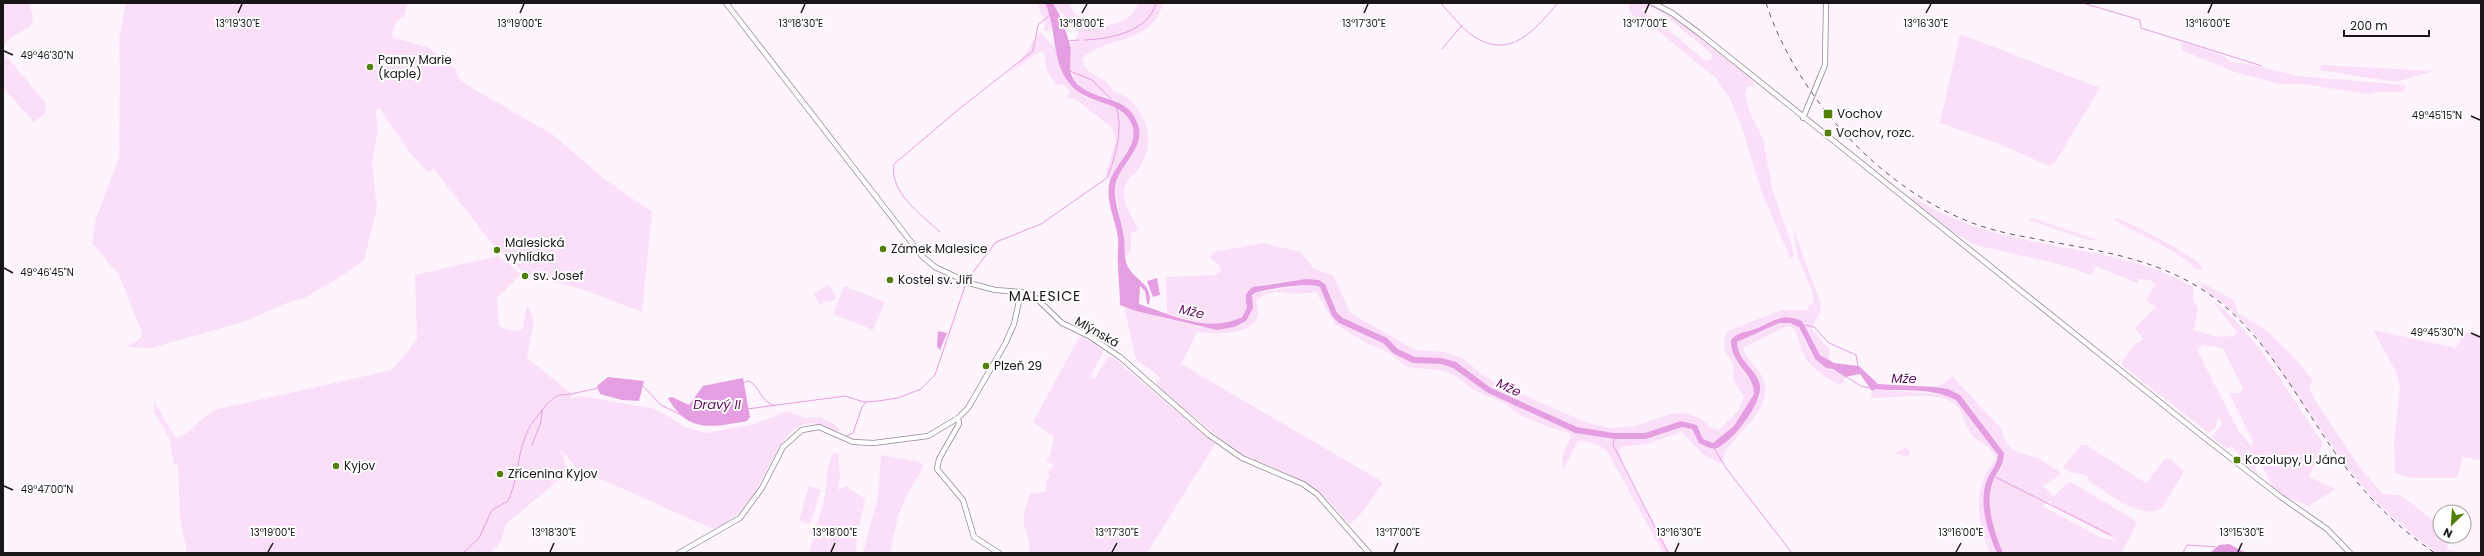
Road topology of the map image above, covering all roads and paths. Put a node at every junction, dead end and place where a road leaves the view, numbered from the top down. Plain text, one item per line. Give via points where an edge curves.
1 (726, 3) edge
2 (1653, 3) edge
3 (1826, 3) edge
4 (1803, 118) junction
5 (1021, 292) junction
6 (958, 418) junction
7 (679, 553) edge
8 (999, 553) edge
9 (1369, 553) edge
10 (2350, 553) edge

1 - 5 street via 912,243 935,267 966,282 995,290
2 - 4 street via 1689,26
3 - 4 street via 1825,65
4 - 10 street via 2201,435 2327,529
5 - 6 street via 1014,324 1005,344 968,408
5 - 9 street, Mlýnská via 1036,298 1062,323 1089,336 1120,357 1209,436 1266,470 1303,484 1317,494
6 - 7 street via 934,434 858,443 819,427 806,428 796,433 783,447 762,488 740,518
6 - 8 street via 959,424 937,465 939,474 964,503 974,537

